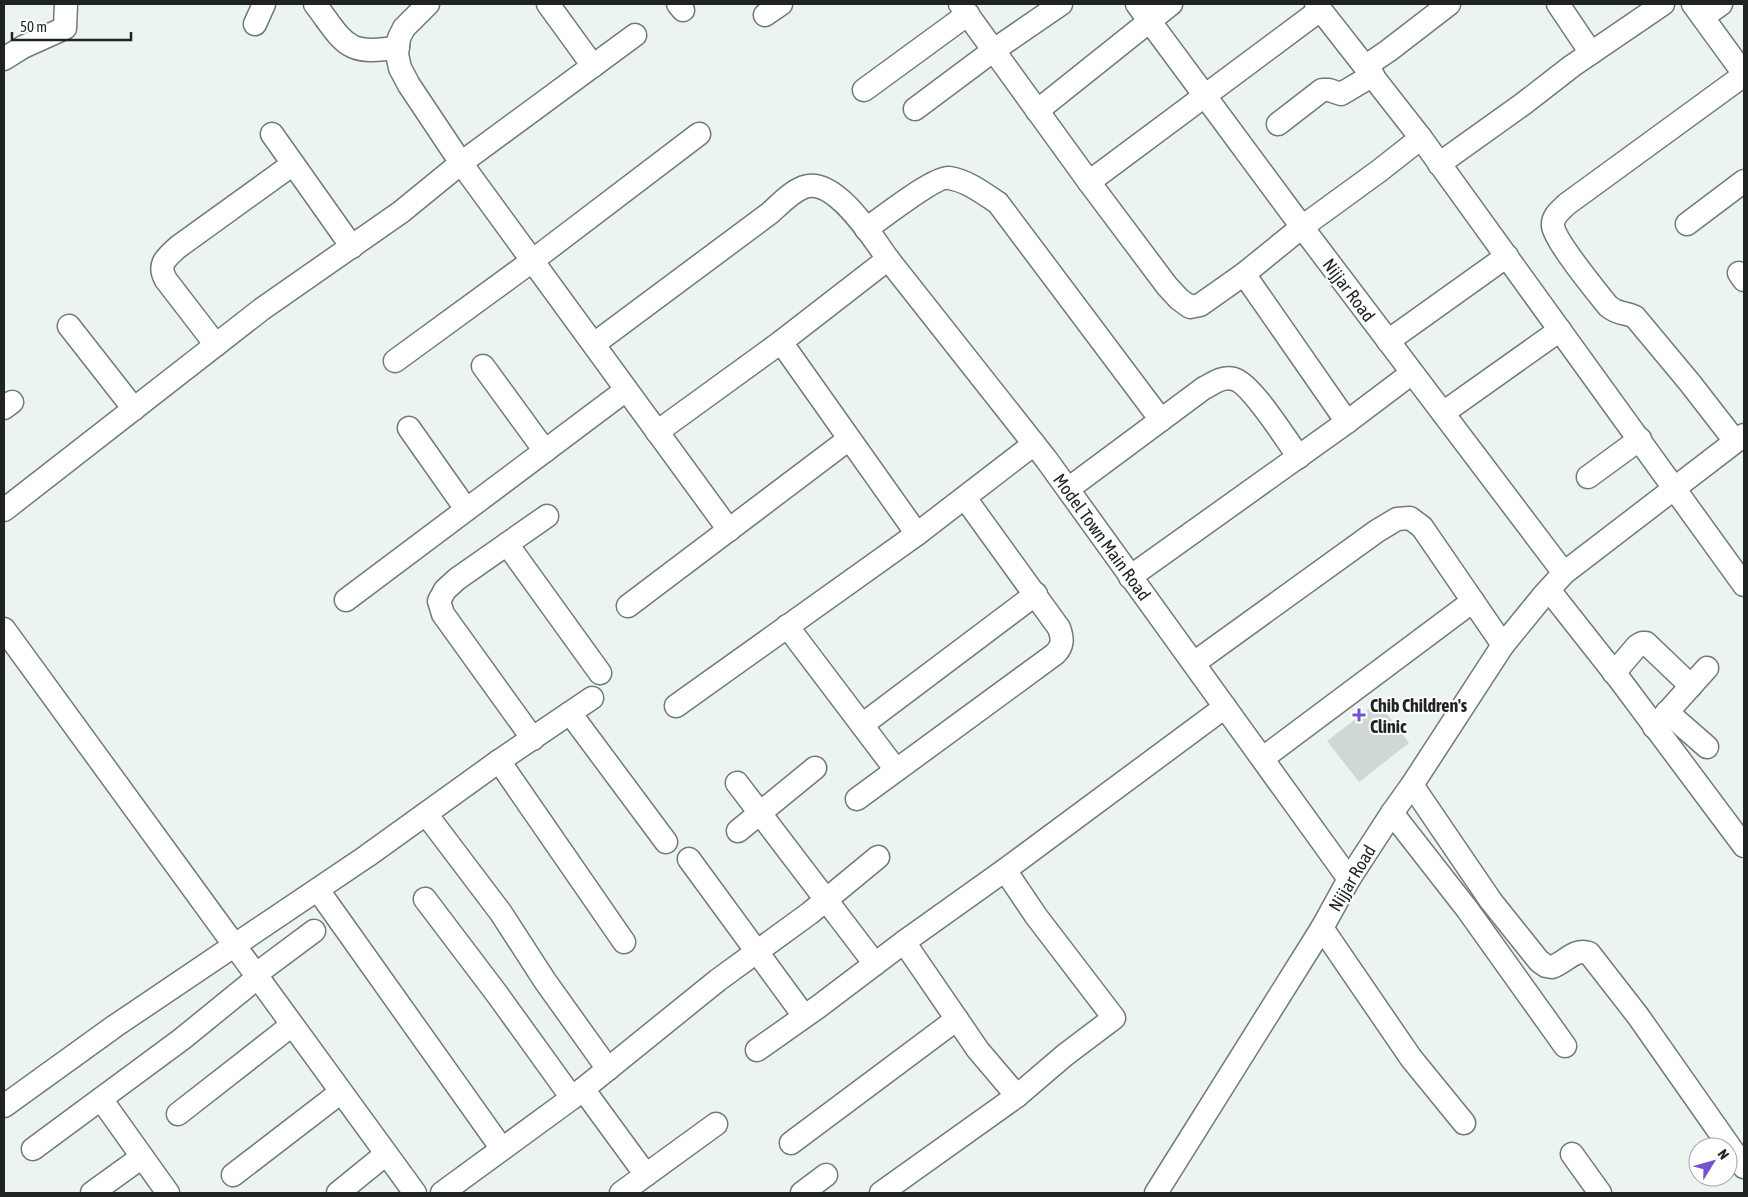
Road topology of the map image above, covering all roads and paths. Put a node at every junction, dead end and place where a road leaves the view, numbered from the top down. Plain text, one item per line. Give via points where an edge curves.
1 (264, 4) edge
2 (315, 4) edge
3 (548, 4) edge
4 (1061, 4) edge
5 (1171, 4) edge
6 (1449, 4) edge
7 (1558, 4) edge
8 (1663, 4) edge
9 (1721, 4) edge
10 (424, 5) edge
11 (1318, 7) edge
12 (964, 9) edge
13 (1698, 10) edge
14 (1143, 12) edge
15 (66, 13) edge
16 (255, 24) dead end
17 (635, 35) dead end
18 (398, 47) junction
19 (994, 50) junction
20 (1591, 53) junction
21 (5, 57) edge
22 (593, 66) junction
23 (1370, 70) junction
24 (1744, 74) edge
25 (864, 90) dead end
26 (1205, 97) junction
27 (915, 109) dead end
28 (1037, 111) junction
29 (1278, 124) dead end
30 (272, 134) dead end
31 (699, 134) dead end
32 (1421, 138) junction
33 (461, 163) junction
34 (293, 164) junction
35 (1439, 164) junction
36 (1744, 181) edge
37 (1089, 182) junction
38 (1687, 224) dead end
39 (1302, 227) junction
40 (866, 229) junction
41 (352, 247) junction
42 (1507, 256) junction
43 (888, 259) junction
44 (532, 261) junction
45 (1244, 274) junction
46 (69, 326) dead end
47 (1560, 330) junction
48 (781, 342) junction
49 (1388, 342) junction
50 (594, 344) junction
51 (216, 345) junction
52 (394, 360) dead end
53 (483, 366) dead end
54 (1412, 373) junction
55 (626, 390) junction
56 (134, 409) junction
57 (1443, 413) junction
58 (1161, 420) junction
59 (1347, 422) junction
60 (409, 428) dead end
61 (657, 432) junction
62 (1740, 438) edge
63 (849, 439) junction
64 (1640, 439) junction
65 (1034, 444) junction
66 (545, 451) junction
67 (1298, 457) junction
68 (1588, 477) dead end
69 (1675, 487) junction
70 (1068, 489) junction
71 (965, 498) junction
72 (466, 509) junction
73 (4, 510) edge
74 (547, 516) dead end
75 (729, 530) junction
76 (917, 534) junction
77 (506, 544) junction
78 (1564, 573) junction
79 (1130, 577) junction
80 (1744, 585) edge
81 (1549, 590) junction
82 (1036, 594) junction
83 (346, 600) dead end
84 (1473, 601) junction
85 (628, 606) dead end
86 (788, 626) junction
87 (4, 629) edge
88 (1503, 645) junction
89 (1194, 664) junction
90 (1707, 668) dead end
91 (1614, 672) junction
92 (600, 673) dead end
93 (1691, 686) junction
94 (592, 698) dead end
95 (676, 706) dead end
96 (1226, 707) junction
97 (570, 713) junction
98 (1661, 719) junction
99 (862, 725) junction
100 (533, 739) junction
101 (1676, 756) junction
102 (1263, 758) junction
103 (499, 761) junction
104 (815, 768) dead end
105 (896, 770) junction
106 (737, 784) dead end
107 (1412, 785) junction
108 (857, 799) dead end
109 (760, 813) junction
110 (1392, 813) junction
111 (426, 814) junction
112 (738, 831) dead end
113 (666, 842) dead end
114 (1744, 846) edge
115 (878, 857) dead end
116 (689, 860) dead end
117 (1005, 870) junction
118 (1349, 879) junction
119 (318, 890) junction
120 (425, 899) dead end
121 (825, 900) junction
122 (1322, 928) junction
123 (314, 931) dead end
124 (624, 942) dead end
125 (904, 942) junction
126 (234, 945) junction
127 (757, 951) junction
128 (875, 964) junction
129 (256, 977) junction
130 (804, 1016) junction
131 (957, 1019) junction
132 (292, 1025) junction
133 (1565, 1046) dead end
134 (758, 1050) dead end
135 (608, 1069) junction
136 (340, 1092) junction
137 (578, 1094) junction
138 (1016, 1096) junction
139 (101, 1099) junction
140 (4, 1106) edge
141 (178, 1114) dead end
142 (1464, 1122) dead end
143 (716, 1124) dead end
144 (791, 1143) dead end
145 (33, 1149) dead end
146 (502, 1149) junction
147 (386, 1154) junction
148 (1572, 1154) dead end
149 (142, 1156) junction
150 (1744, 1167) edge
151 (233, 1175) dead end
152 (826, 1175) dead end
153 (646, 1176) junction
154 (1598, 1192) edge
155 (92, 1193) edge
156 (168, 1193) edge
157 (338, 1193) edge
158 (415, 1193) edge
159 (442, 1193) edge
160 (621, 1193) edge
161 (802, 1193) edge
162 (881, 1193) edge
163 (1156, 1193) edge

1 - 16 street
2 - 18 street via 345,43 358,49 376,51
3 - 22 street
4 - 19 street
5 - 14 street
6 - 23 street via 1388,51
7 - 20 street
8 - 20 street
9 - 13 street
10 - 18 street via 404,28
11 - 23 street
11 - 26 street
12 - 19 street
12 - 25 street
13 - 24 street
14 - 26 street, Nijjar Road
14 - 28 street
15 - 21 street via 65,28
17 - 22 street
18 - 33 street via 400,68 409,85
19 - 27 street
19 - 28 street
20 - 35 street
22 - 33 street
23 - 29 street via 1341,94 1322,90
23 - 32 street
24 - 62 street via 1567,204 1556,214 1553,224 1557,238 1608,306 1616,313 1636,317
26 - 37 street
26 - 39 street, Nijjar Road
28 - 37 street
30 - 34 street
31 - 44 street
32 - 35 street
32 - 39 street
33 - 41 street
33 - 44 street
34 - 41 street
34 - 51 street via 178,248 161,267 166,280
35 - 42 street
36 - 38 street
37 - 45 street via 1167,286 1190,307 1200,305
39 - 45 street
39 - 49 street, Nijjar Road
40 - 43 street, Model Town Main Road
40 - 50 street, Model Town Main Road via 846,204 828,190 806,186
40 - 58 street via 932,183 948,178 969,184 998,203
41 - 51 street
42 - 47 street
42 - 49 street
43 - 48 street
43 - 65 street, Model Town Main Road
44 - 50 street
44 - 52 street
45 - 59 street
46 - 56 street
47 - 57 street
47 - 64 street
48 - 61 street
48 - 63 street
49 - 54 street, Nijjar Road
50 - 55 street
51 - 56 street
53 - 66 street
54 - 57 street, Nijjar Road
54 - 59 street
55 - 61 street
55 - 66 street
56 - 73 street
57 - 78 street, Nijjar Road
58 - 67 street via 1220,379 1234,379 1252,393
58 - 70 street
59 - 67 street
60 - 72 street
61 - 75 street
62 - 69 street, Nijjar Road
63 - 75 street
63 - 76 street
64 - 68 street
64 - 69 street
65 - 70 street, Model Town Main Road
65 - 71 street
66 - 72 street
67 - 79 street
69 - 78 street, Nijjar Road
69 - 80 street
70 - 79 street, Model Town Main Road
71 - 76 street
71 - 82 street
72 - 83 street
74 - 77 street
75 - 85 street
76 - 86 street
77 - 92 street
77 - 100 street via 445,590 439,601 443,614
78 - 81 street, Nijjar Road
79 - 89 street, Model Town Main Road
81 - 88 street, Nijjar Road
81 - 91 street
82 - 99 street
82 - 105 street via 1062,636 1056,654
84 - 88 street
84 - 89 street via 1422,527 1410,518 1397,519
84 - 102 street
86 - 95 street
86 - 99 street
87 - 126 street
88 - 107 street, Nijjar Road
89 - 96 street, Model Town Main Road
90 - 93 street
91 - 93 street via 1642,643
91 - 98 street
93 - 98 street
94 - 97 street
96 - 102 street, Model Town Main Road
96 - 117 street
97 - 100 street
97 - 113 street
98 - 101 street
98 - 101 street via 1701,742
99 - 105 street
100 - 103 street
101 - 114 street
102 - 118 street, Model Town Main Road
103 - 111 street
103 - 124 street
104 - 109 street
105 - 108 street
106 - 109 street
107 - 110 street, Nijjar Road
107 - 150 street via 1490,901 1538,961 1552,967 1577,952 1589,953 1638,1016
109 - 112 street
109 - 121 street
110 - 118 street, Nijjar Road
110 - 133 street via 1467,909
111 - 119 street
111 - 135 street via 501,913
115 - 121 street
116 - 127 street
117 - 125 street
117 - 138 street via 1114,1018
118 - 122 street, Nijjar Road
119 - 126 street
119 - 146 street
120 - 137 street
121 - 127 street
121 - 128 street
122 - 142 street via 1410,1058
122 - 163 street, Nijjar Road
123 - 129 street
125 - 128 street
125 - 131 street
126 - 129 street
126 - 140 street
127 - 130 street
127 - 135 street
128 - 130 street
129 - 132 street
129 - 139 street via 182,1039
130 - 134 street
131 - 138 street
131 - 144 street
132 - 136 street
132 - 141 street
135 - 137 street
136 - 147 street
136 - 151 street
137 - 146 street
137 - 153 street
138 - 162 street
139 - 145 street
139 - 149 street
143 - 153 street
146 - 159 street
147 - 157 street
147 - 158 street
148 - 154 street
149 - 155 street
149 - 156 street
152 - 161 street
153 - 160 street

